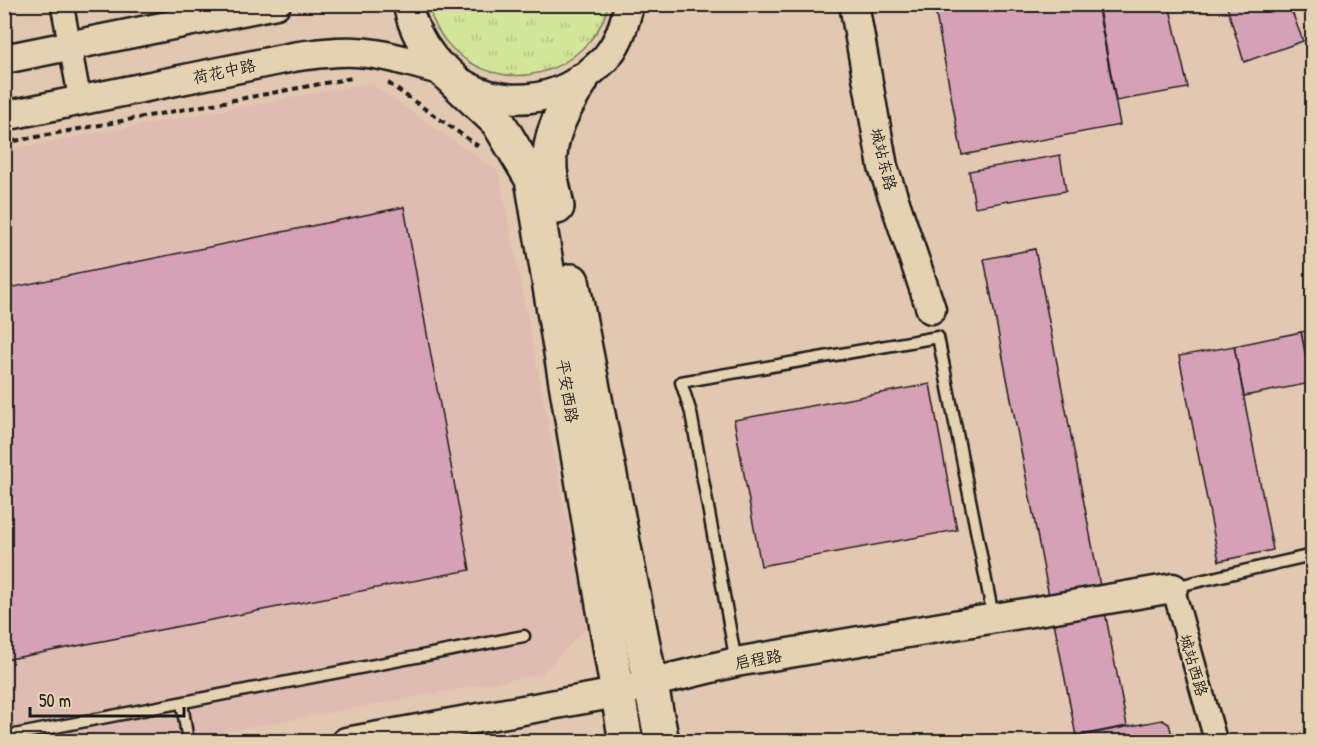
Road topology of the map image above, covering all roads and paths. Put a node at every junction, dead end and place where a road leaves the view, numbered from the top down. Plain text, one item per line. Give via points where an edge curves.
1 (62, 4) edge
2 (276, 4) edge
3 (408, 4) edge
4 (629, 4) edge
5 (854, 4) edge
6 (69, 46) junction
7 (4, 59) edge
8 (444, 71) junction
9 (359, 77) dead end
10 (385, 81) dead end
11 (581, 81) junction
12 (80, 100) junction
13 (4, 116) edge
14 (4, 143) edge
15 (478, 146) dead end
16 (931, 309) dead end
17 (1312, 555) edge
18 (1173, 588) junction
19 (993, 618) junction
20 (524, 636) dead end
21 (736, 662) junction
22 (650, 683) junction
23 (617, 693) junction
24 (182, 703) junction
25 (4, 737) edge
26 (188, 741) edge
27 (346, 741) edge
28 (626, 741) edge
29 (662, 741) edge
30 (1216, 741) edge

1 - 6 street
2 - 6 street
3 - 8 street via 421,42
4 - 11 street via 623,28 608,56
5 - 16 street, 城站东路 via 883,167
6 - 7 street
6 - 12 street
8 - 11 street via 475,91 511,99 547,96
8 - 12 street, 荷花中路 via 381,55 325,52
8 - 23 main road, 平安西路 via 498,122 532,179
9 - 14 path
10 - 15 path
11 - 22 main road, 平安西路 via 560,115 552,141 550,169
12 - 13 street, 荷花中路
17 - 18 lane
18 - 19 street, 启程路
18 - 30 street, 城站西路
19 - 21 street, 启程路
19 - 21 lane via 938,337 681,382 691,413
20 - 24 lane
21 - 22 street, 启程路
22 - 23 street, 启程路
22 - 29 main road, 平安西路
23 - 27 street, 启程路
23 - 28 main road, 平安西路
24 - 25 lane
24 - 26 lane

